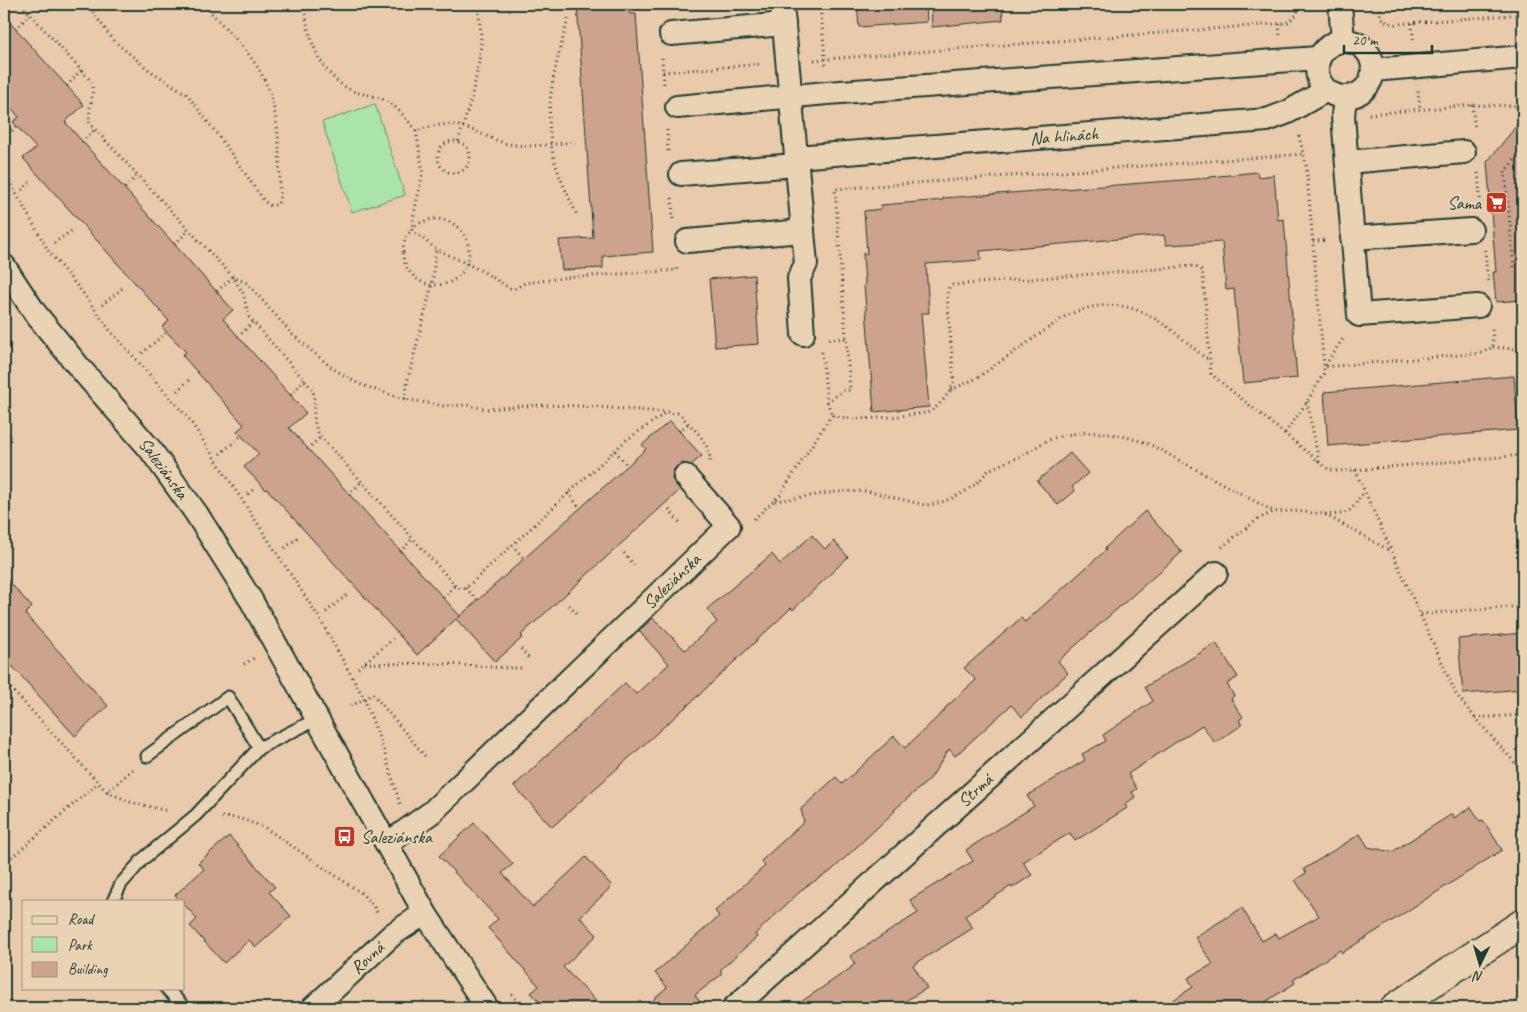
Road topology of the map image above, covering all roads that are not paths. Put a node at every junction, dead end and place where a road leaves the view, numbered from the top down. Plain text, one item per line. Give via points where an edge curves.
1 (1340, 4) edge
2 (783, 14) edge
3 (664, 35) road end
4 (1344, 41) junction
5 (1523, 57) edge
6 (1318, 58) junction
7 (1373, 70) junction
8 (1335, 94) junction
9 (790, 96) junction
10 (669, 108) road end
11 (1464, 152) dead end
12 (796, 161) junction
13 (1347, 162) junction
14 (676, 184) road end
15 (1471, 230) dead end
16 (803, 231) junction
17 (1352, 238) junction
18 (687, 241) dead end
19 (4, 266) edge
20 (1478, 306) dead end
21 (812, 337) road end
22 (685, 476) dead end
23 (1216, 574) dead end
24 (317, 719) junction
25 (259, 748) junction
26 (147, 756) road end
27 (387, 844) junction
28 (113, 900) edge
29 (424, 913) junction
30 (1523, 923) edge
31 (168, 990) edge
32 (185, 1008) edge
33 (313, 1008) edge
34 (487, 1008) edge
35 (734, 1008) edge
36 (1394, 1008) edge

1 - 4 street
2 - 3 street
2 - 9 street
4 - 6 street via 1333,43
4 - 7 street via 1363,48 1370,57
5 - 7 street
6 - 8 street via 1316,70 1319,81
6 - 9 street
7 - 8 street via 1366,88 1358,94
8 - 12 street, Na hlinách via 1267,120
8 - 13 street via 1343,116
9 - 10 street
9 - 12 street
11 - 13 street
12 - 14 street, Na hlinách
12 - 16 street
13 - 17 street
15 - 17 street
16 - 18 street
16 - 21 street via 806,264 799,278
17 - 20 street via 1359,315
19 - 24 street, Saleziánska via 35,313 150,449 196,513 252,600
22 - 27 street, Saleziánska via 729,526 432,812
23 - 35 street, Strmá
24 - 25 lane
24 - 27 street, Saleziánska
25 - 26 lane via 228,697
25 - 28 lane via 196,815 143,859 121,884
27 - 29 street, Saleziánska
29 - 33 street, Rovná via 393,934
29 - 34 street, Saleziánska
30 - 36 street
31 - 32 lane

